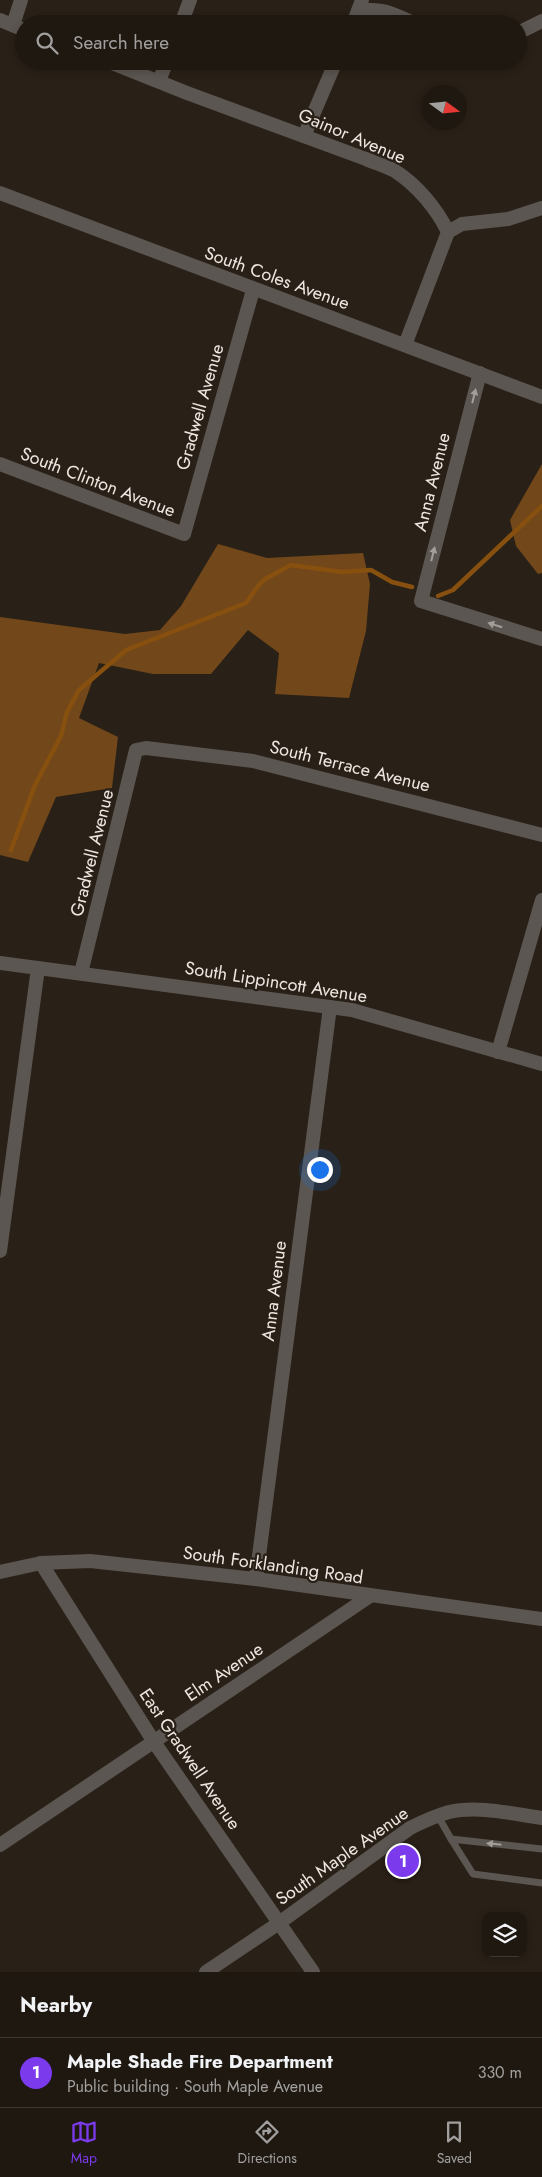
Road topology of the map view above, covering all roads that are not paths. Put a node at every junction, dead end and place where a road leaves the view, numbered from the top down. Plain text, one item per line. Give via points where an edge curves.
1 (21, 0) edge
2 (190, 0) edge
3 (358, 12) edge
4 (16, 15) edge
5 (184, 15) edge
6 (394, 15) edge
7 (542, 21) edge
8 (527, 28) edge
9 (131, 70) edge
10 (164, 70) edge
11 (332, 70) edge
12 (160, 81) junction
13 (304, 136) junction
14 (0, 193) edge
15 (542, 208) edge
16 (448, 232) junction
17 (253, 290) junction
18 (405, 345) junction
19 (480, 373) junction
20 (542, 397) edge
21 (0, 464) edge
22 (184, 534) joint
23 (542, 639) edge
24 (146, 748) joint
25 (542, 834) edge
26 (542, 900) edge
27 (0, 963) edge
28 (38, 968) junction
29 (81, 973) junction
30 (330, 1007) junction
31 (498, 1052) junction
32 (542, 1064) edge
33 (0, 1251) edge
34 (41, 1563) junction
35 (0, 1572) edge
36 (256, 1579) junction
37 (370, 1596) junction
38 (542, 1619) edge
39 (154, 1742) junction
40 (438, 1816) junction
41 (542, 1818) edge
42 (450, 1839) junction
43 (0, 1845) edge
44 (542, 1849) edge
45 (542, 1883) edge
46 (279, 1923) junction
47 (206, 1972) edge
48 (313, 1972) edge

1 - 4 street
2 - 5 street
3 - 6 street via 374,8
7 - 8 street
9 - 12 street, Gainor Avenue
10 - 12 street
11 - 13 street
12 - 13 street, Gainor Avenue
13 - 16 street, Gainor Avenue via 366,158 400,175 439,214
14 - 17 street, South Coles Avenue
15 - 16 street via 508,218 455,226
16 - 18 street
17 - 18 street, South Coles Avenue
17 - 22 street, Gradwell Avenue
18 - 19 street, South Coles Avenue
19 - 20 street, South Coles Avenue
23 -> 19 street, Anna Avenue via 421,601
21 - 22 street, South Clinton Avenue
24 - 25 street, South Terrace Avenue via 254,761
24 - 29 street, Gradwell Avenue via 136,750
26 - 31 street
27 - 28 street, South Lippincott Avenue
28 - 29 street, South Lippincott Avenue
28 - 33 street
29 - 30 street, South Lippincott Avenue
30 - 31 street, South Lippincott Avenue via 404,1024
30 - 36 street, Anna Avenue
31 - 32 street, South Lippincott Avenue
34 - 35 street, South Forklanding Road
34 - 36 street, South Forklanding Road via 90,1561
34 - 39 street, East Gradwell Avenue
36 - 37 street, South Forklanding Road
37 - 38 street, South Forklanding Road
37 - 39 street, Elm Avenue
39 - 43 street, Elm Avenue
39 - 46 street, East Gradwell Avenue
40 - 41 street, South Maple Avenue via 472,1810
40 - 42 lane
40 - 46 street, South Maple Avenue via 410,1828
44 -> 42 lane
42 - 45 lane via 473,1874
46 - 47 street, South Maple Avenue
46 - 48 street, East Gradwell Avenue

